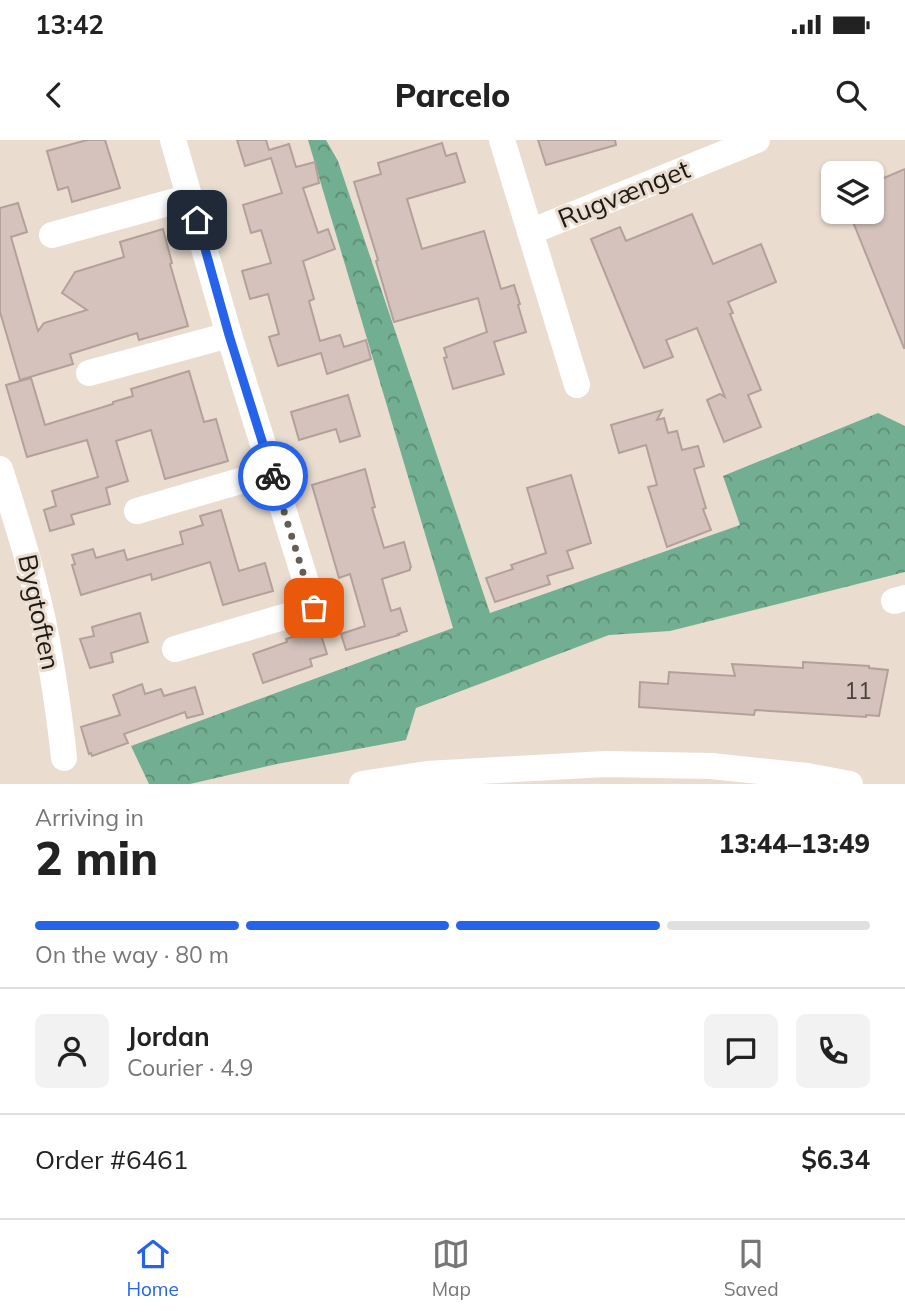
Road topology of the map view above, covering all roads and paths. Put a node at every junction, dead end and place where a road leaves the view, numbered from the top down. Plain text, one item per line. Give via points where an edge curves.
1 (173, 140) edge
2 (502, 140) edge
3 (757, 140) edge
4 (190, 197) junction
5 (530, 232) junction
6 (52, 235) dead end
7 (229, 335) junction
8 (89, 373) dead end
9 (577, 385) dead end
10 (0, 469) edge
11 (271, 472) junction
12 (137, 511) dead end
13 (175, 649) dead end
14 (64, 758) dead end
15 (362, 784) edge
16 (850, 784) edge

1 - 4 street
2 - 5 street, Rugvænget
3 - 5 street, Rugvænget
4 - 6 street
4 - 7 street
5 - 9 street, Rugvænget
7 - 8 street
7 - 11 street
10 - 14 street, Bygtoften via 47,639
11 - 12 street
11 - 13 street via 314,608
15 - 16 street via 427,774 605,764 711,766

